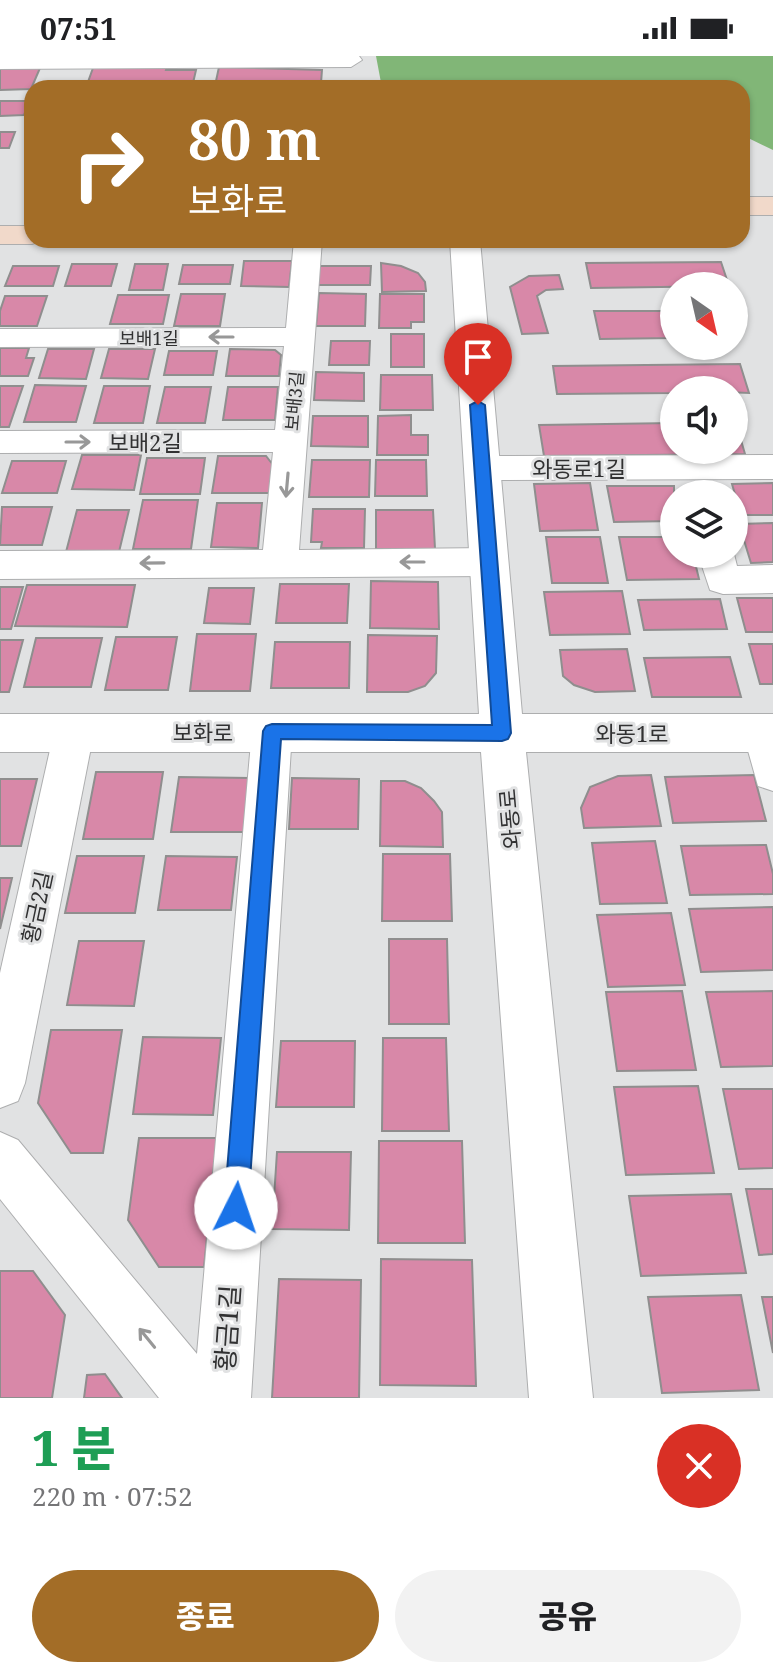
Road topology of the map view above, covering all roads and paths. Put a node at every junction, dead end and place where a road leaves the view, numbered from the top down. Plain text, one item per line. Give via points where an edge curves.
1 (351, 58) edge
2 (0, 62) edge
3 (352, 80) edge
4 (750, 206) edge
5 (773, 206) edge
6 (24, 217) edge
7 (8, 233) edge
8 (750, 234) edge
9 (773, 234) edge
10 (307, 248) edge
11 (466, 248) edge
12 (299, 337) junction
13 (0, 338) edge
14 (290, 441) junction
15 (0, 442) edge
16 (773, 467) edge
17 (482, 468) junction
18 (680, 480) edge
19 (702, 480) edge
20 (280, 561) junction
21 (490, 562) junction
22 (0, 565) edge
23 (720, 568) edge
24 (773, 579) edge
25 (272, 731) junction
26 (74, 732) junction
27 (0, 733) edge
28 (502, 733) junction
29 (770, 747) edge
30 (8, 999) edge
31 (0, 1083) edge
32 (0, 1158) edge
33 (196, 1398) edge
34 (222, 1398) edge
35 (561, 1398) edge

1 - 2 street
1 - 3 street
4 - 5 main road
6 - 7 main road
8 - 9 main road
10 - 12 street, 보배3길
11 - 17 street, 와동로
12 -> 13 street, 보배1길
12 - 14 street, 보배3길
15 -> 14 street, 보배2길
14 -> 20 street, 보배3길
16 - 19 street, 와동로1길
17 - 18 street, 와동로1길
17 - 21 street, 와동로
21 -> 20 street
20 -> 22 street
21 - 28 street, 와동로
23 - 24 street via 723,580
25 - 26 street, 보화로
25 - 28 street, 보화로
25 - 34 street, 황금1길
26 - 27 street, 보화로
26 - 30 street, 황금2길
28 - 29 street, 와동1로
28 - 35 street, 와동로
30 - 31 street, 황금2길
33 -> 32 street

